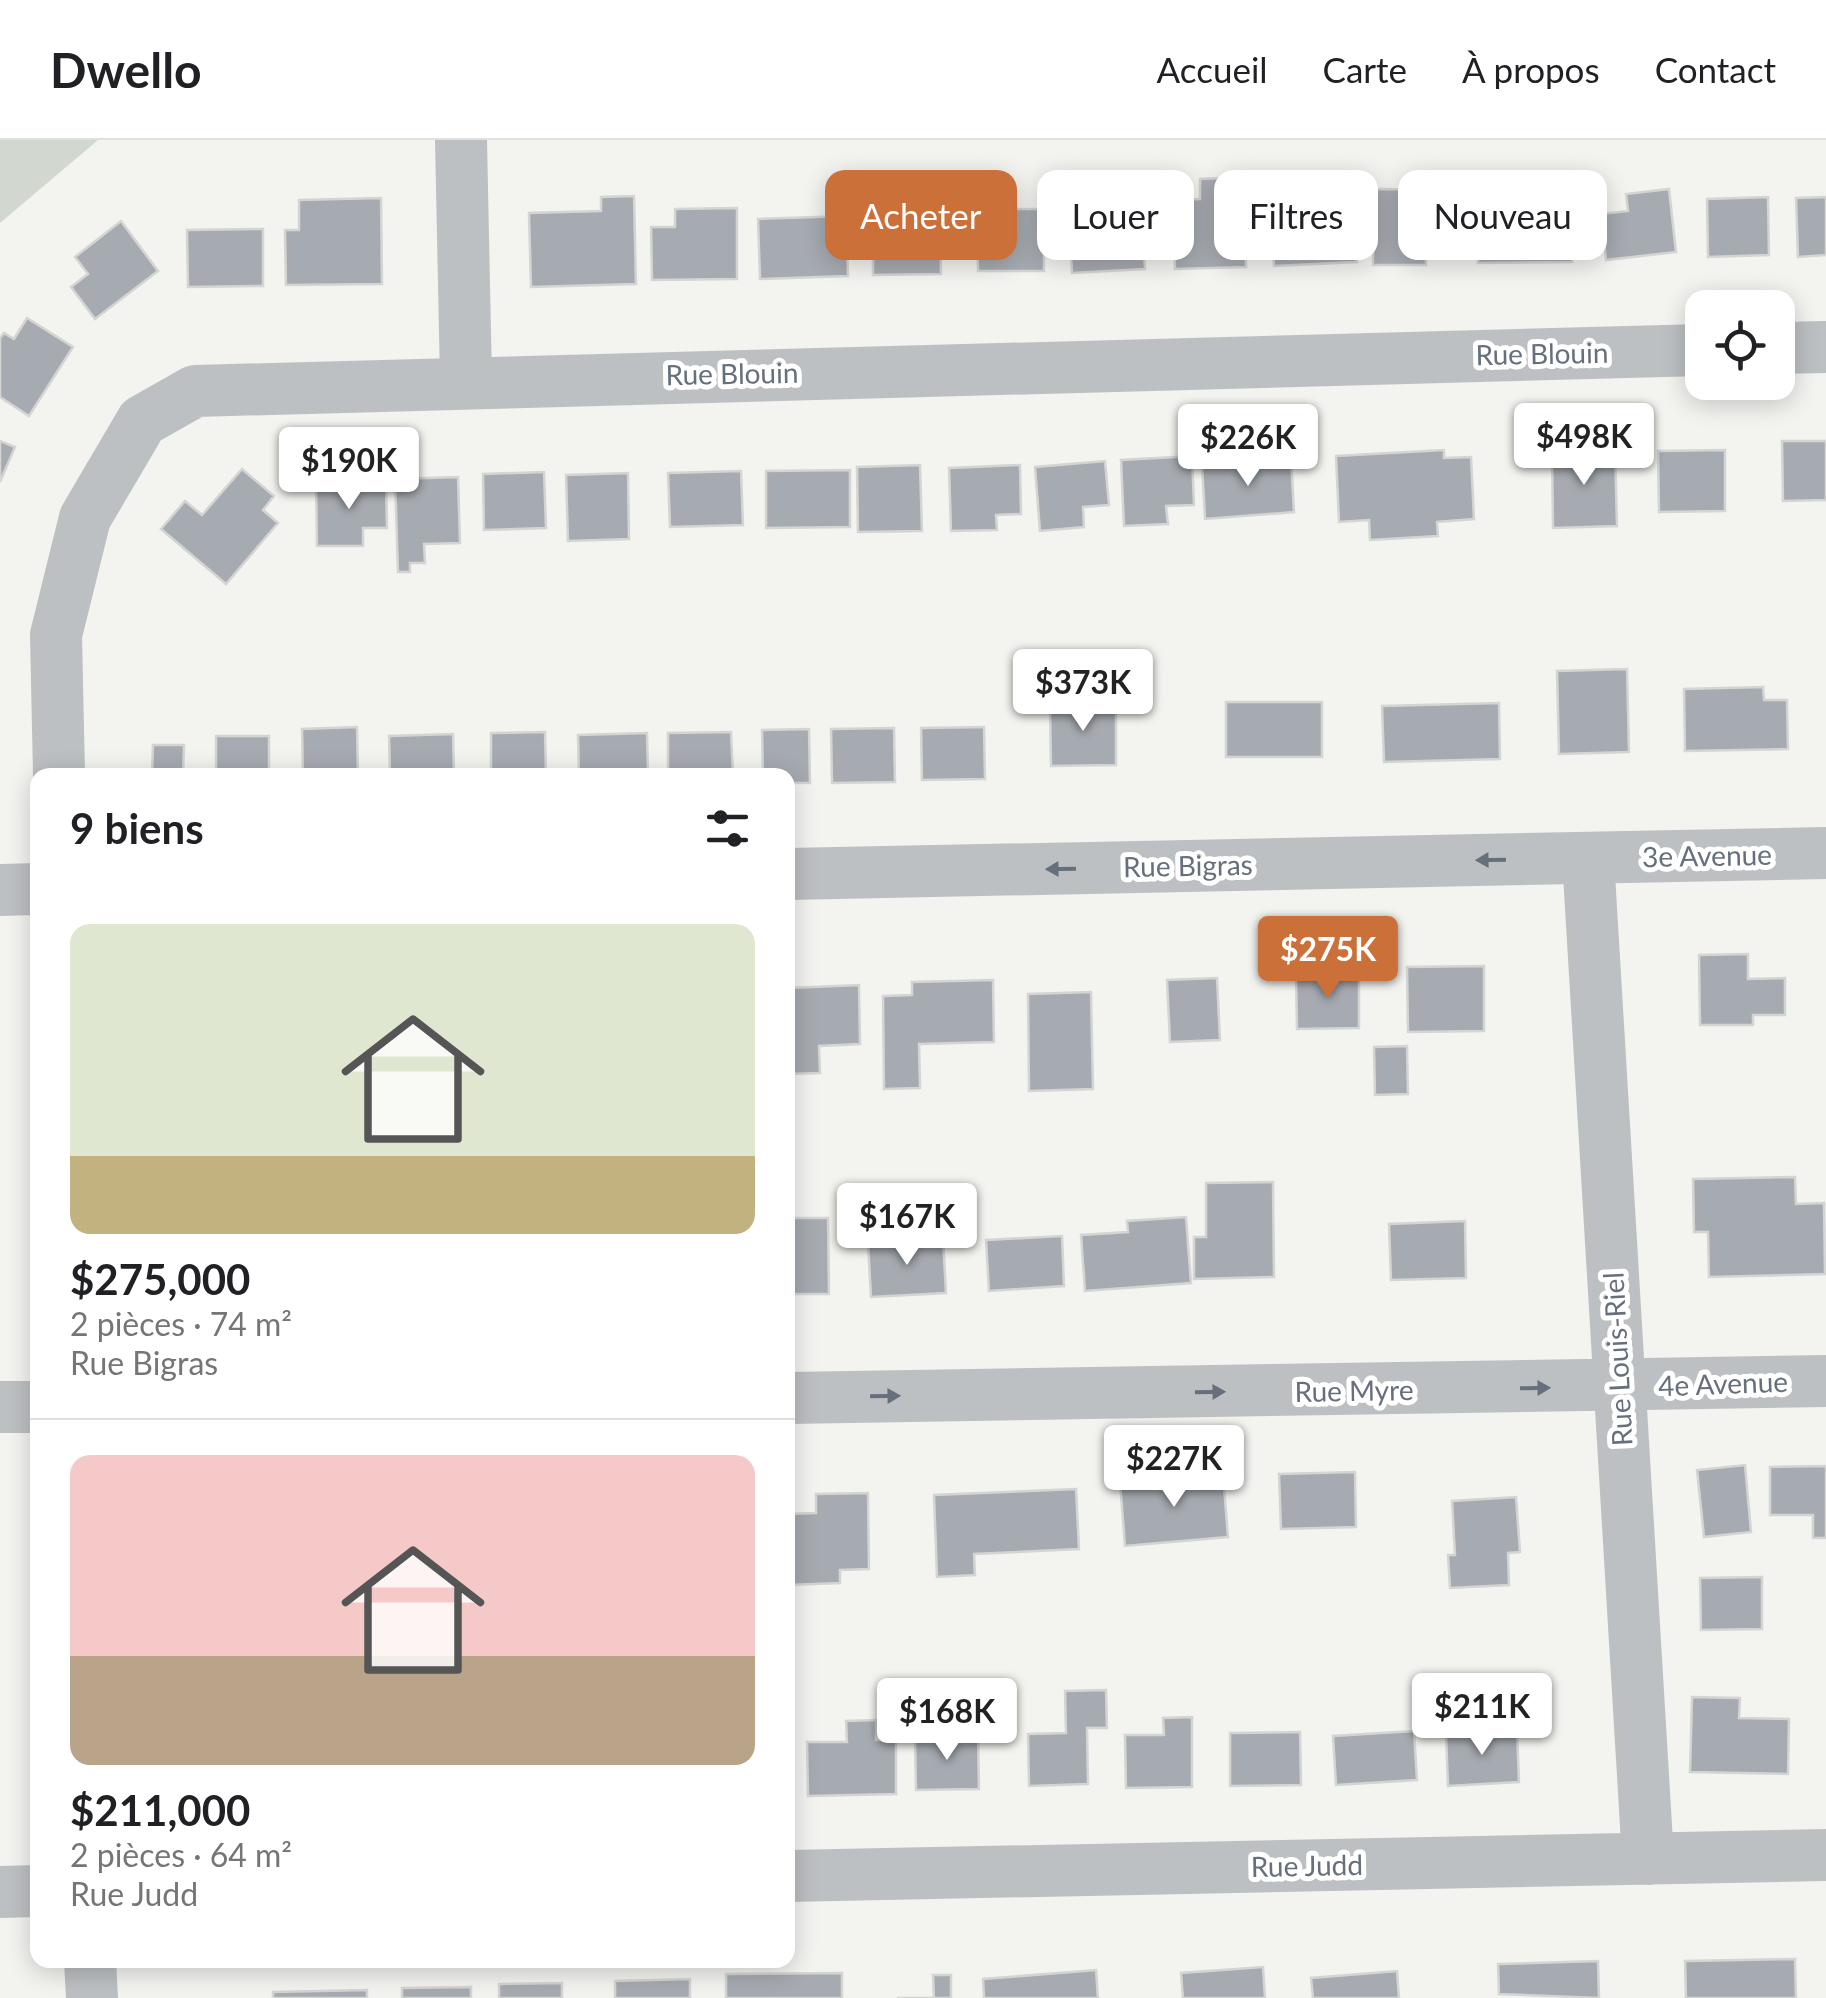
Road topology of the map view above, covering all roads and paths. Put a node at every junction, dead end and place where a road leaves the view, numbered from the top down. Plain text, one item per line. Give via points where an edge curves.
1 (462, 140) edge
2 (1826, 347) edge
3 (1795, 348) edge
4 (1685, 350) edge
5 (466, 380) junction
6 (60, 768) edge
7 (1826, 852) edge
8 (1588, 858) junction
9 (795, 874) edge
10 (30, 889) edge
11 (0, 890) edge
12 (1826, 1381) edge
13 (1620, 1387) junction
14 (795, 1398) edge
15 (30, 1407) edge
16 (0, 1408) edge
17 (1826, 1855) edge
18 (1648, 1859) junction
19 (795, 1876) edge
20 (30, 1891) edge
21 (0, 1892) edge
22 (90, 1968) edge
23 (92, 1998) edge

1 - 5 street
2 - 3 street
4 - 5 street, Rue Blouin
5 - 6 street, Rue Blouin via 195,391 142,422 85,518 56,635
7 - 8 street, 3e Avenue
8 -> 9 street, Rue Bigras
8 - 13 street, Rue Louis-Riel
10 - 11 street
12 - 13 street, 4e Avenue
14 -> 13 street, Rue Myre
13 - 18 street, Rue Louis-Riel
15 - 16 street
17 - 18 street, Rue Judd
18 - 19 street, Rue Judd
20 - 21 street
22 - 23 street

